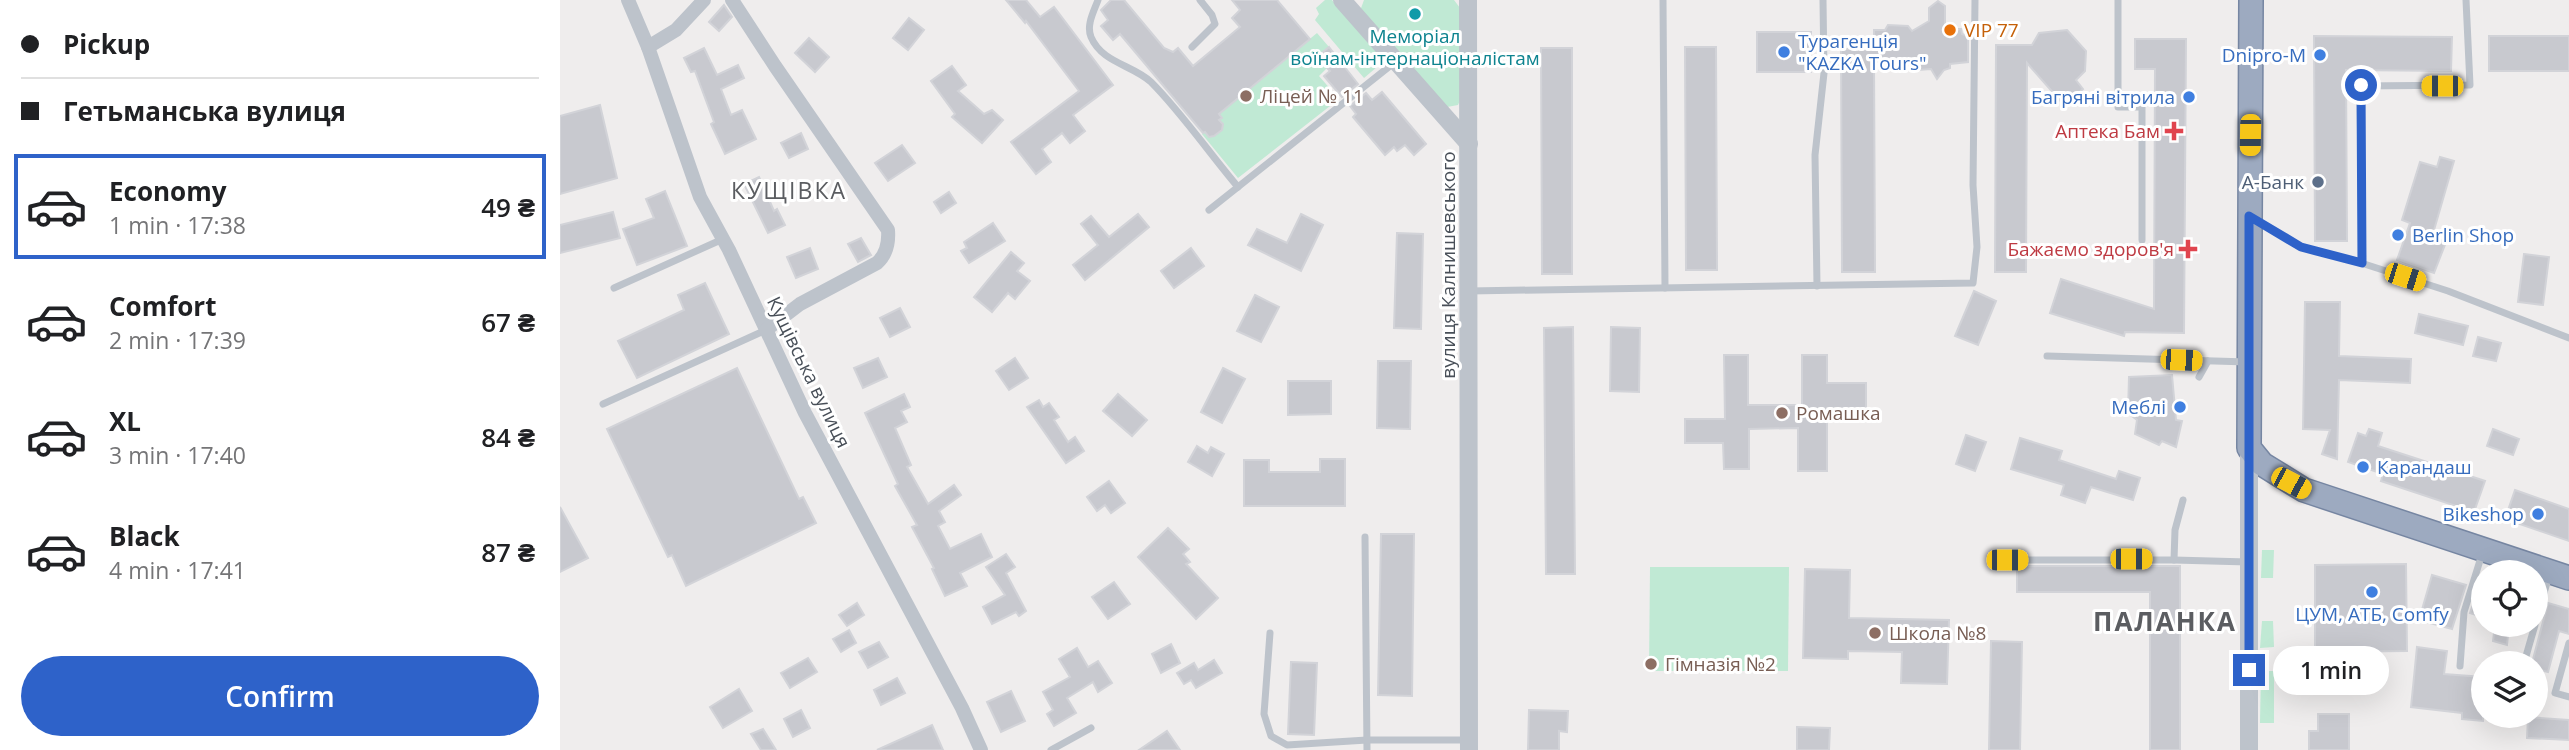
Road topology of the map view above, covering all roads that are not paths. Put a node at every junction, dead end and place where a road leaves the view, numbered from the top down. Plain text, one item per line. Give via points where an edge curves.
1 (628, 0) edge
2 (704, 0) edge
3 (732, 0) edge
4 (1098, 0) edge
5 (1200, 0) edge
6 (1342, 0) edge
7 (1468, 0) edge
8 (1663, 0) edge
9 (1823, 0) edge
10 (1975, 0) edge
11 (2118, 0) edge
12 (2251, 0) edge
13 (2466, 0) edge
14 (648, 47) junction
15 (1192, 47) dead end
16 (1396, 62) junction
17 (1469, 144) junction
18 (1238, 187) junction
19 (1209, 210) dead end
20 (2249, 216) junction
21 (723, 239) junction
22 (2142, 240) dead end
23 (2362, 263) junction
24 (1817, 286) junction
25 (614, 288) dead end
26 (1665, 288) junction
27 (1469, 291) junction
28 (766, 330) junction
29 (2569, 338) edge
30 (2047, 356) dead end
31 (2208, 361) junction
32 (2248, 362) junction
33 (2199, 377) dead end
34 (603, 404) dead end
35 (2249, 448) junction
36 (2183, 500) dead end
37 (1366, 537) dead end
38 (2483, 550) junction
39 (2007, 560) dead end
40 (2174, 560) junction
41 (2249, 562) junction
42 (2559, 575) edge
43 (2548, 597) edge
44 (1270, 633) dead end
45 (2569, 643) edge
46 (2460, 666) dead end
47 (2569, 697) edge
48 (1091, 728) dead end
49 (1367, 740) junction
50 (1469, 745) edge
51 (981, 750) edge
52 (1051, 750) edge
53 (1367, 750) edge
54 (2249, 750) edge

1 - 14 street, Кущівська вулиця
2 - 14 street via 676,30
3 - 28 street via 888,230 884,257 877,263 800,304
4 - 18 lane via 1090,22 1090,36 1097,46 1149,80
5 - 15 lane via 1215,24
6 - 16 street
7 - 17 street, вулиця Калнишевського
8 - 26 lane
9 - 24 lane via 1824,73 1815,155
10 - 24 lane via 1977,247 1973,283
11 - 22 lane via 2118,107 2142,107
12 - 20 highway
13 - 23 lane via 2468,86 2360,86
14 - 21 street, Кущівська вулиця via 700,197
16 - 17 street
16 - 18 lane
17 - 27 street, вулиця Калнишевського
18 - 19 lane
20 - 23 lane via 2301,247
20 - 32 highway
21 - 25 lane
21 - 28 street, Кущівська вулиця
23 - 29 lane
24 - 26 lane
26 - 27 lane
27 - 50 street, вулиця Калнишевського
28 - 34 lane
28 - 51 street, Кущівська вулиця
30 - 31 lane
31 - 32 lane
31 - 33 lane
32 - 35 highway
35 - 38 highway via 2262,464 2304,490
35 - 41 street
36 - 40 lane
37 - 49 lane
38 - 42 highway
38 - 46 lane via 2464,612
39 - 40 lane
40 - 41 lane
41 - 54 street
42 - 43 lane
44 - 49 lane via 1264,714 1271,736 1287,745
45 - 47 lane via 2555,693
48 - 52 lane
49 - 50 lane
49 - 53 lane

